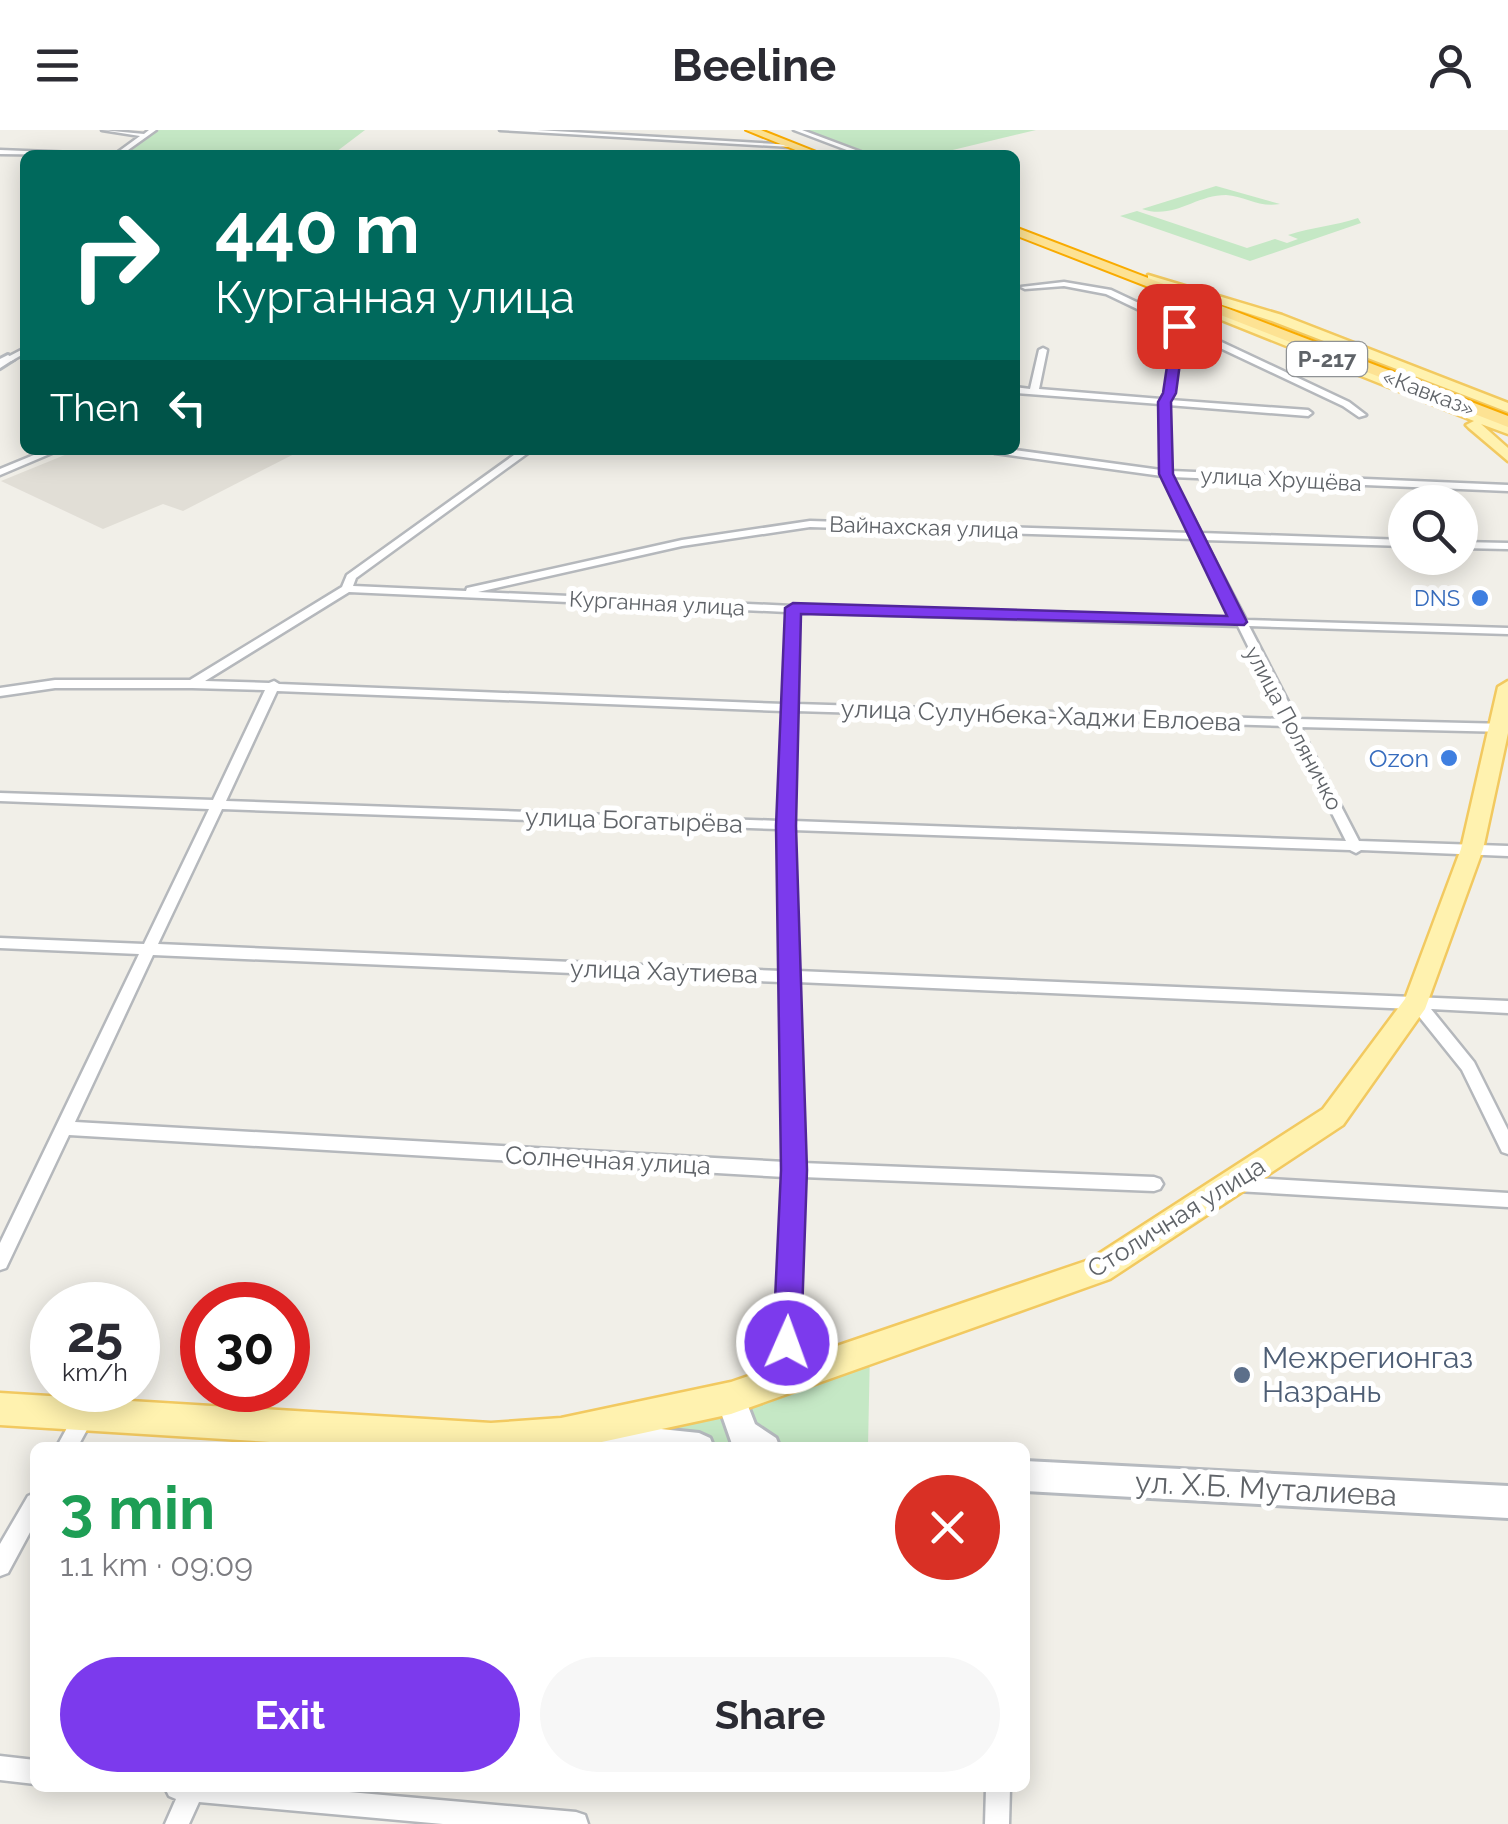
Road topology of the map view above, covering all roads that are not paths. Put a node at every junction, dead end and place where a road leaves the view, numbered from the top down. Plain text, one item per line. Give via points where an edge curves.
1 (105, 130) edge
2 (153, 130) edge
3 (503, 130) edge
4 (688, 130) edge
5 (751, 130) edge
6 (797, 130) edge
7 (143, 136) junction
8 (765, 137) edge
9 (675, 140) junction
10 (128, 150) edge
11 (667, 150) edge
12 (804, 150) edge
13 (813, 150) edge
14 (852, 150) edge
15 (1020, 230) edge
16 (1150, 282) junction
17 (1026, 287) dead end
18 (1179, 326) junction
19 (1043, 350) dead end
20 (1020, 391) edge
21 (1034, 392) junction
22 (1164, 402) junction
23 (1445, 405) junction
24 (1308, 413) dead end
25 (1506, 415) edge
26 (1362, 416) dead end
27 (1020, 454) edge
28 (42, 455) edge
29 (520, 455) edge
30 (1508, 456) edge
31 (0, 472) edge
32 (1166, 474) junction
33 (1508, 488) edge
34 (1198, 536) junction
35 (1388, 542) edge
36 (1478, 545) edge
37 (1508, 546) edge
38 (346, 589) junction
39 (449, 595) junction
40 (793, 608) junction
41 (1238, 622) junction
42 (1508, 631) edge
43 (192, 684) junction
44 (274, 685) junction
45 (1508, 688) edge
46 (0, 692) edge
47 (789, 707) junction
48 (1293, 722) junction
49 (1505, 728) edge
50 (0, 797) edge
51 (219, 805) junction
52 (786, 826) junction
53 (1356, 848) junction
54 (1472, 849) junction
55 (1508, 851) edge
56 (0, 943) edge
57 (149, 950) junction
58 (788, 976) junction
59 (1416, 1002) junction
60 (1508, 1007) edge
61 (63, 1128) junction
62 (1508, 1148) edge
63 (794, 1170) junction
64 (1232, 1183) junction
65 (1154, 1184) dead end
66 (1508, 1200) edge
67 (0, 1262) edge
68 (786, 1377) junction
69 (730, 1398) junction
70 (0, 1409) edge
71 (30, 1410) edge
72 (86, 1412) joint
73 (561, 1434) junction
74 (69, 1442) edge
75 (639, 1442) edge
76 (756, 1442) edge
77 (1030, 1476) edge
78 (1508, 1502) edge
79 (30, 1512) edge
80 (0, 1565) edge
81 (0, 1768) edge
82 (30, 1771) edge
83 (184, 1792) edge
84 (218, 1792) edge
85 (998, 1792) edge
86 (444, 1819) edge
87 (177, 1824) edge
88 (576, 1824) edge
89 (997, 1824) edge

1 - 7 street
2 - 7 street
3 - 9 street
4 - 9 street
5 - 8 highway
6 - 14 street
7 - 10 street
8 - 9 street
8 - 12 highway
8 - 13 highway
9 - 11 street
15 - 16 highway, «Кавказ» / Р-217
16 - 23 main road, Р-217
16 - 25 highway, «Кавказ» / Р-217
16 - 25 main road, Р-217 via 1277,318 1476,395
17 - 18 street via 1089,287
18 - 22 street, улица Поляничко
18 - 26 street
19 - 21 street
20 - 21 street
21 - 22 street
22 - 24 street
22 - 32 street, улица Поляничко
23 - 25 main road, Р-217
23 - 30 main road, Р-217
27 - 32 street, улица Хрущёва
28 - 31 street
29 - 38 street via 350,577
32 - 33 street, улица Хрущёва
32 - 34 street, улица Поляничко
34 - 35 street, Вайнахская улица
34 - 39 street, Вайнахская улица via 810,524 606,558
34 - 41 street, улица Поляничко
36 - 37 street
38 - 39 street, Курганная улица
38 - 43 street
39 - 40 street, Курганная улица
40 - 41 street, Курганная улица
40 - 47 street
41 - 42 street, Курганная улица
41 - 48 street, улица Поляничко
43 - 44 street, улица Сулунбека-Хаджи Евлоева
43 - 46 street, улица Сулунбека-Хаджи Евлоева via 55,684
44 - 47 street, улица Сулунбека-Хаджи Евлоева
44 - 51 street
45 - 49 main road, Столичная улица
47 - 48 street, улица Сулунбека-Хаджи Евлоева
47 - 52 street
48 - 49 street, улица Сулунбека-Хаджи Евлоева
48 - 53 street, улица Поляничко
49 - 54 main road, Столичная улица
50 - 51 street, улица Богатырёва
51 - 52 street, улица Богатырёва
51 - 57 street
52 - 53 street, улица Богатырёва
52 - 58 street
53 - 54 street, улица Богатырёва
54 - 55 street, улица Богатырёва
54 - 59 main road, Столичная улица
56 - 57 street, улица Хаутиева
57 - 58 street, улица Хаутиева
57 - 61 street
58 - 59 street, улица Хаутиева
58 - 63 street
59 - 60 street, улица Хаутиева
59 - 62 street via 1468,1066
59 - 64 main road, Столичная улица via 1333,1117
61 - 63 street, Солнечная улица
61 - 67 street
63 - 65 street, Солнечная улица
63 - 68 street
64 - 66 street
64 - 68 main road, Столичная улица via 1098,1270
68 - 69 main road, Столичная улица
69 - 73 main road, Столичная улица
69 - 76 street via 743,1434
70 - 71 main road
72 - 73 main road via 491,1439
72 - 74 street
73 - 75 street
77 - 78 street, ул. Х.Б. Муталиева
79 - 80 street
81 - 82 street
83 - 87 street
84 - 86 street
85 - 89 street
86 - 88 street

